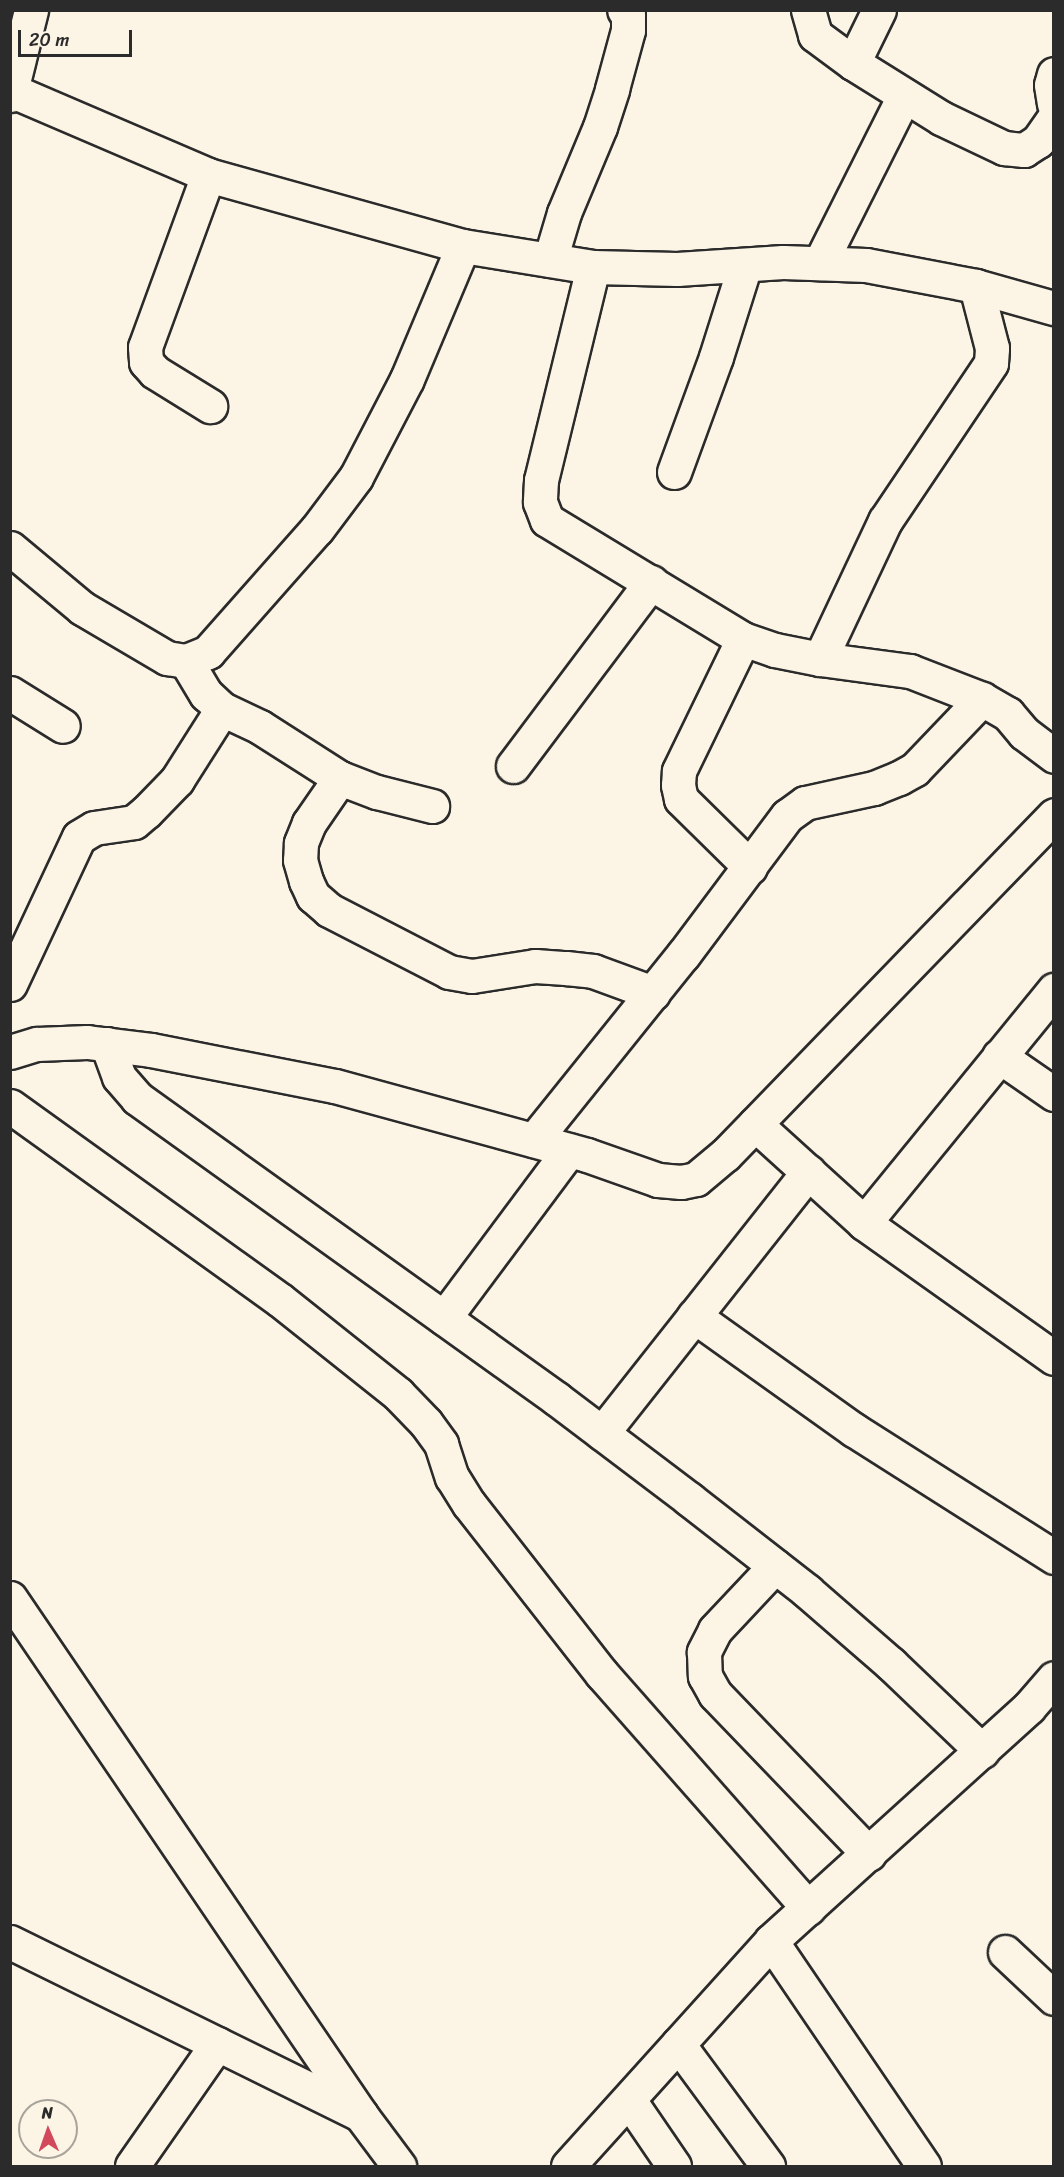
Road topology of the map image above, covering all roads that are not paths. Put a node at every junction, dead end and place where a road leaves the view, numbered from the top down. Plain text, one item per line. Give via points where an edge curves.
1 (31, 10) edge
2 (624, 10) edge
3 (808, 10) edge
4 (879, 10) edge
5 (852, 63) junction
6 (1053, 74) edge
7 (11, 91) edge
8 (904, 96) junction
9 (1053, 104) edge
10 (1053, 118) edge
11 (208, 175) junction
12 (463, 246) junction
13 (550, 260) junction
14 (820, 263) junction
15 (745, 265) junction
16 (593, 267) junction
17 (976, 286) junction
18 (1053, 308) edge
19 (210, 406) dead end
20 (674, 472) dead end
21 (10, 548) edge
22 (651, 582) junction
23 (743, 639) junction
24 (820, 659) junction
25 (186, 661) junction
26 (10, 693) edge
27 (982, 699) junction
28 (222, 709) junction
29 (63, 726) dead end
30 (1053, 756) edge
31 (513, 766) dead end
32 (340, 778) junction
33 (432, 806) dead end
34 (1053, 815) edge
35 (750, 867) junction
36 (10, 984) edge
37 (1053, 990) edge
38 (653, 993) junction
39 (107, 1044) junction
40 (10, 1052) edge
41 (999, 1056) junction
42 (1053, 1094) edge
43 (10, 1106) edge
44 (755, 1124) junction
45 (534, 1140) junction
46 (569, 1150) junction
47 (808, 1172) junction
48 (864, 1223) junction
49 (694, 1316) junction
50 (444, 1318) junction
51 (1053, 1358) edge
52 (602, 1433) junction
53 (1053, 1557) edge
54 (775, 1566) junction
55 (10, 1598) edge
56 (1053, 1678) edge
57 (982, 1751) junction
58 (869, 1854) junction
59 (808, 1908) junction
60 (771, 1941) junction
61 (10, 1942) edge
62 (1005, 1952) dead end
63 (1051, 1990) edge
64 (218, 2044) junction
65 (678, 2044) junction
66 (629, 2100) junction
67 (361, 2115) junction
68 (132, 2166) edge
69 (399, 2166) edge
70 (568, 2166) edge
71 (674, 2166) edge
72 (768, 2166) edge
73 (924, 2166) edge

1 - 7 street
2 - 13 street via 628,30 612,89
3 - 5 street via 815,35
4 - 5 street
5 - 8 street
6 - 9 street
7 - 11 street
8 - 10 street via 1004,147 1024,150 1038,141
8 - 14 street
11 - 12 street
11 - 19 street via 145,347 146,362 155,372
12 - 13 street
12 - 25 street via 407,379 356,477 208,652
13 - 16 street
14 - 15 street
14 - 17 street via 866,266
15 - 16 street via 678,270
15 - 20 street
16 - 22 street via 541,480 540,502 547,520 565,534
17 - 18 street
17 - 24 street via 992,348 991,363 885,521
21 - 25 street via 82,608 167,658
22 - 23 street
22 - 31 street
23 - 24 street
23 - 35 street via 679,771 678,785 681,799
24 - 27 street via 910,671
25 - 28 street via 206,694
26 - 29 street
27 - 30 street via 1008,714
27 - 35 street via 915,769 874,788 806,803 787,816
28 - 32 street via 260,727
28 - 36 street via 177,780 146,812 134,822 94,828 79,837
32 - 33 street
32 - 38 street via 309,823 301,843 300,860 312,896 329,910 449,972 472,975 535,966 566,968 593,971
34 - 44 street
35 - 38 street
37 - 41 street
38 - 45 street
39 - 40 street via 37,1044
39 - 45 street via 335,1086
39 - 50 street via 119,1077 137,1098
41 - 42 street
41 - 48 street
43 - 59 street via 280,1300 412,1409 441,1444 452,1477 469,1504 595,1664
44 - 46 street via 696,1179 681,1182 658,1180
44 - 47 street
45 - 46 street
46 - 50 street
47 - 48 street
47 - 49 street
48 - 51 street
49 - 52 street
49 - 53 street via 854,1430
50 - 52 street
52 - 54 street
54 - 57 street via 891,1664
54 - 58 street via 716,1630 705,1652 705,1676 716,1694
55 - 67 street
56 - 57 street via 1029,1707
57 - 58 street
58 - 59 street
59 - 60 street
60 - 65 street
60 - 73 street
61 - 64 street
62 - 63 street
64 - 67 street
64 - 68 street
65 - 66 street
65 - 72 street
66 - 70 street
66 - 71 street
67 - 69 street

